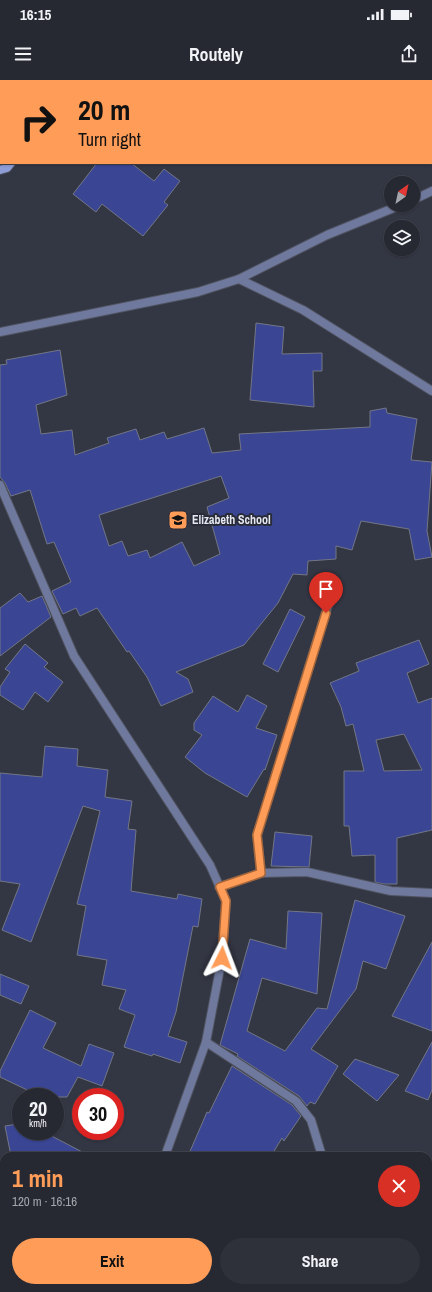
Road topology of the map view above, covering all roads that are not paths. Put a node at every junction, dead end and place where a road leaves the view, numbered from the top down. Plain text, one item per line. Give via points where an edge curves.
1 (10, 164) edge
2 (0, 170) edge
3 (432, 191) edge
4 (420, 197) edge
5 (384, 212) edge
6 (239, 279) junction
7 (0, 332) edge
8 (432, 392) edge
9 (0, 485) edge
10 (330, 598) dead end
11 (261, 873) junction
12 (220, 887) junction
13 (432, 893) edge
14 (206, 1042) junction
15 (166, 1152) edge
16 (321, 1152) edge

1 - 2 street
3 - 4 street
5 - 6 street via 327,235
6 - 7 street via 198,292
6 - 8 street via 303,310
9 - 12 street via 74,656 210,865
10 - 11 street via 257,835
11 - 12 street
11 - 13 street via 307,872 391,891
12 - 14 street via 226,901 222,958
14 - 15 street
14 - 16 street via 296,1101 311,1120

